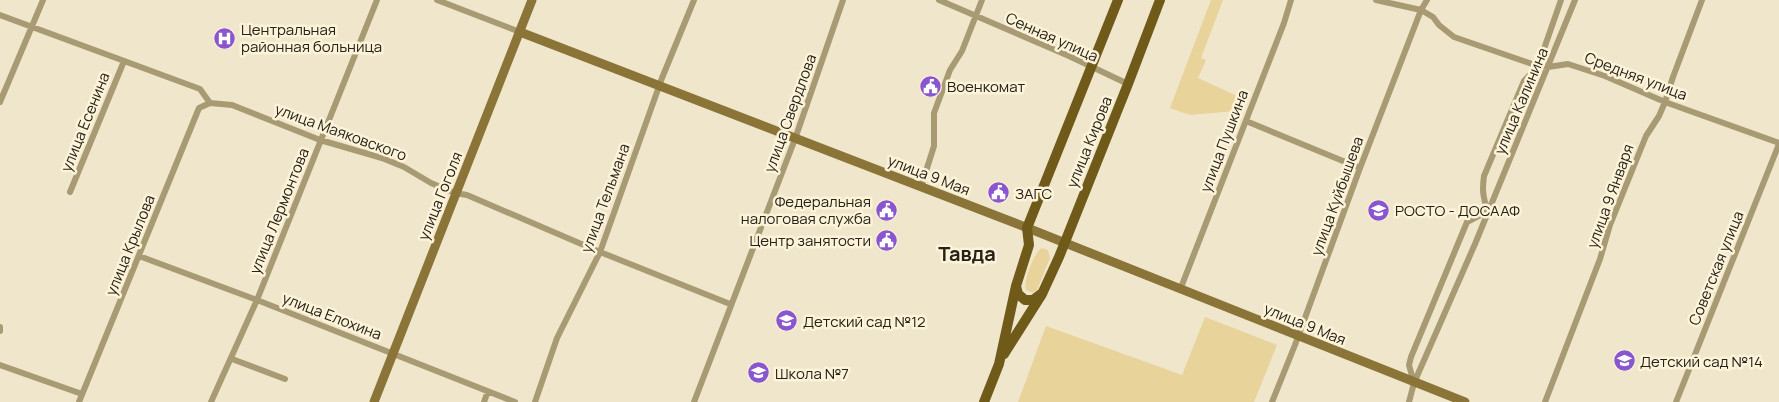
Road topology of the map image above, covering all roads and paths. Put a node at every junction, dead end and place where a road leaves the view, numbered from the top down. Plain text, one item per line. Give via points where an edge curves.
1 (43, 0) edge
2 (377, 0) edge
3 (437, 0) edge
4 (532, 0) edge
5 (694, 0) edge
6 (843, 0) edge
7 (939, 0) edge
8 (982, 0) edge
9 (1118, 0) edge
10 (1160, 0) edge
11 (1291, 0) edge
12 (1376, 0) edge
13 (1427, 0) edge
14 (1561, 0) edge
15 (1576, 0) edge
16 (1702, 0) edge
17 (1421, 10) junction
18 (0, 15) edge
19 (976, 16) junction
20 (32, 27) junction
21 (520, 32) junction
22 (124, 61) junction
23 (1538, 66) junction
24 (1092, 67) junction
25 (1548, 67) junction
26 (1128, 84) junction
27 (660, 86) junction
28 (0, 102) edge
29 (1665, 102) junction
30 (210, 103) junction
31 (1246, 121) junction
32 (795, 139) junction
33 (320, 140) junction
34 (1779, 144) edge
35 (1360, 168) junction
36 (921, 186) junction
37 (70, 192) dead end
38 (456, 193) junction
39 (1488, 211) junction
40 (1027, 228) junction
41 (1064, 244) junction
42 (600, 252) junction
43 (139, 256) junction
44 (1016, 286) junction
45 (1180, 290) junction
46 (1042, 294) junction
47 (257, 300) junction
48 (730, 304) junction
49 (0, 327) edge
50 (0, 331) edge
51 (1298, 336) junction
52 (393, 354) junction
53 (232, 359) junction
54 (0, 364) edge
55 (998, 364) junction
56 (286, 378) dead end
57 (1414, 382) junction
58 (488, 391) junction
59 (82, 394) junction
60 (79, 402) edge
61 (211, 402) edge
62 (374, 402) edge
63 (484, 402) edge
64 (515, 402) edge
65 (535, 402) edge
66 (694, 402) edge
67 (984, 402) edge
68 (1272, 402) edge
69 (1409, 402) edge
70 (1465, 402) edge
71 (1545, 402) edge
72 (1676, 402) edge

1 - 20 street
2 - 33 street, улица Лермонтова
3 - 21 street, улица 9 Мая
4 - 21 street, улица Гоголя
5 - 27 street, улица Тельмана
6 - 32 street, улица Свердлова
7 - 19 street, Сенная улица
8 - 19 street
9 - 24 main road, улица Кирова
10 - 26 main road, улица Кирова
11 - 31 street, улица Пушкина
12 - 17 street, Средняя улица
13 - 17 street, улица Куйбышева
14 - 23 street, улица Калинина
15 - 25 street, улица Калинина
16 - 29 street, улица 9 Января
17 - 23 street, Средняя улица via 1434,17 1454,37
17 - 35 street, улица Куйбышева
18 - 20 street
19 - 24 street, Сенная улица
19 - 36 street via 934,113 934,146
20 - 22 street
20 - 28 street
21 - 27 street, улица 9 Мая
21 - 38 street, улица Гоголя
22 - 30 street via 200,89
22 - 37 street, улица Есенина
23 - 25 street, Средняя улица
23 - 39 street, улица Калинина via 1524,81 1484,176 1482,190
24 - 26 street, Сенная улица
24 - 40 main road, улица Кирова
25 - 29 street, Средняя улица via 1568,64
25 - 39 street, улица Калинина
26 - 41 main road, улица Кирова
27 - 32 street, улица 9 Мая
27 - 42 street, улица Тельмана
29 - 34 street, Средняя улица
29 - 71 street, улица 9 Января via 1646,136 1610,225
30 - 33 street, улица Маяковского via 232,105
30 - 43 street, улица Крылова via 199,108
31 - 35 street
31 - 45 street, улица Пушкина
32 - 36 street, улица 9 Мая
32 - 48 street, улица Свердлова
33 - 38 street, улица Маяковского via 382,158
33 - 47 street, улица Лермонтова
34 - 72 street, Советская улица
35 - 51 street, улица Куйбышева
36 - 40 street, улица 9 Мая
38 - 42 street, улица Маяковского
38 - 52 street, улица Гоголя
39 - 57 street, улица Калинина
39 - 57 street, улица Калинина via 1468,222 1409,365
40 - 41 street, улица 9 Мая
40 - 44 main road, улица Кирова via 1029,245
41 - 45 street, улица 9 Мая
41 - 46 main road, улица Кирова
42 - 48 street, улица Маяковского
42 - 65 street, улица Тельмана via 557,338
43 - 47 street, улица Елохина
43 - 59 street, улица Крылова
44 - 46 main road via 1021,297 1028,300
44 - 55 main road, улица Кирова
45 - 51 street, улица 9 Мая
46 - 55 main road, улица Кирова
47 - 52 street, улица Елохина
47 - 53 street, улица Лермонтова
48 - 66 street, улица Свердлова
49 - 50 street
51 - 57 street, улица 9 Мая
51 - 68 street, улица Куйбышева
52 - 58 street, улица Елохина
52 - 62 street, улица Гоголя
53 - 56 street
53 - 61 street, улица Лермонтова
54 - 59 street
55 - 67 main road, улица Кирова
57 - 69 street, улица Калинина
57 - 70 street, улица 9 Мая
58 - 63 street
58 - 64 street, улица Елохина
59 - 60 street, улица Крылова

